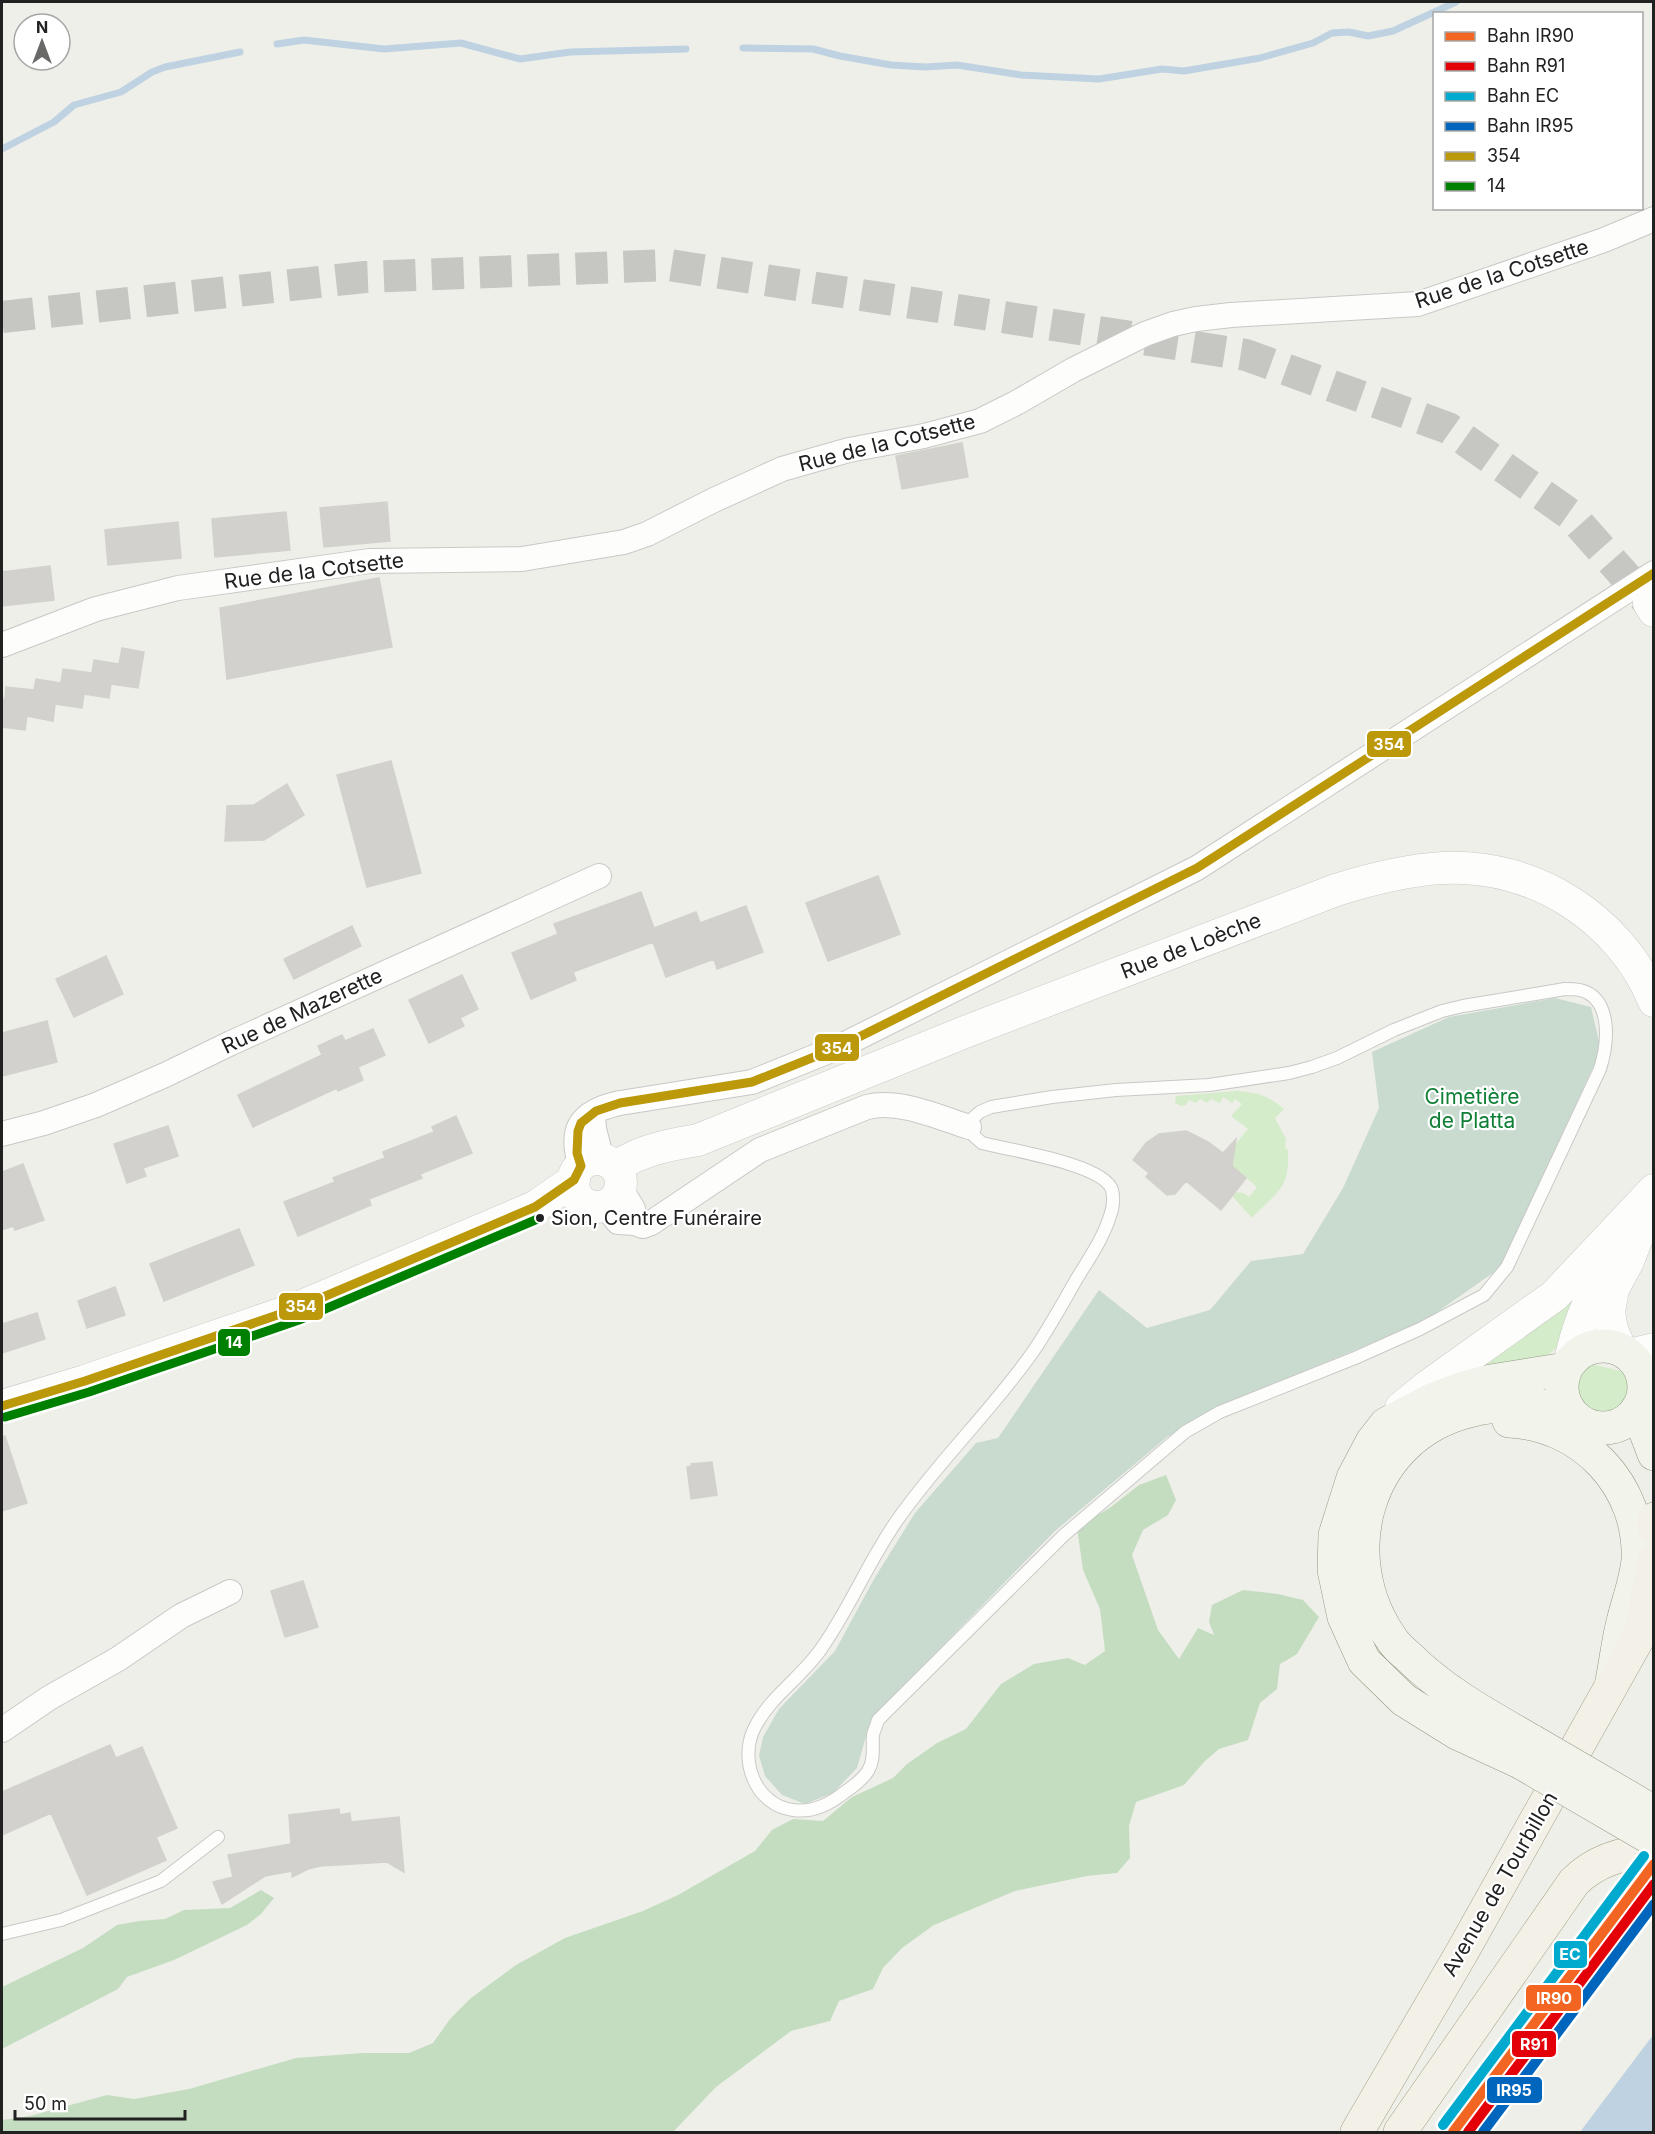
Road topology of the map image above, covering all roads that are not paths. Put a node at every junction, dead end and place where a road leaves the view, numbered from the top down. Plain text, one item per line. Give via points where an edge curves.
1 (1653, 219) edge
2 (1652, 596) edge
3 (2, 645) edge
4 (599, 876) dead end
5 (1653, 1001) edge
6 (969, 1127) junction
7 (2, 1134) edge
8 (600, 1181) junction
9 (1653, 1190) edge
10 (1653, 1195) edge
11 (1640, 1232) junction
12 (1634, 1351) edge
13 (1568, 1365) junction
14 (1644, 1401) edge
15 (2, 1406) edge
16 (1580, 1417) junction
17 (1386, 1424) junction
18 (1653, 1454) edge
19 (1385, 1472) junction
20 (1653, 1520) edge
21 (1653, 1527) edge
22 (1653, 1560) edge
23 (230, 1592) dead end
24 (1647, 1624) edge
25 (1611, 1688) junction
26 (2, 1730) edge
27 (1526, 1752) junction
28 (1653, 1812) edge
29 (218, 1837) dead end
30 (1653, 1840) edge
31 (1653, 1851) edge
32 (2, 1934) edge
33 (1356, 2133) edge
34 (1400, 2133) edge

1 - 3 street, Rue de la Cotsette via 1418,304 1231,315 1173,324 1073,370 980,421 782,469 624,542 522,559 370,561 178,588 96,609
2 - 8 street via 1197,868 828,1052 752,1082 607,1106 593,1114
4 - 7 street, Rue de Mazerette via 96,1105
5 - 8 street, Rue de Loèche via 1621,946 1595,920 1558,893 1523,878 1474,869 1409,872 1364,882 1280,912 871,1069 698,1140 631,1157
6 - 6 lane via 982,1143 1097,1174 1111,1189 1110,1217 1029,1357 929,1477 880,1546 820,1650 757,1722 747,1747 752,1778 771,1801 792,1810 819,1808 862,1779 873,1759 873,1734 878,1720 1064,1535 1176,1438 1220,1412 1355,1358 1484,1295 1507,1267 1600,1069 1606,1047 1605,1022 1593,997 1580,990 1473,1004 1423,1018 1337,1058 1289,1074 1209,1085 1052,1097 992,1107 980,1112
6 - 8 street via 910,1109 879,1104 867,1107 760,1150 643,1226 618,1222
8 - 15 street, Rue de Loèche via 295,1309
9 - 17 street via 1554,1296 1405,1403
10 - 11 street
11 - 12 street via 1613,1289 1609,1312 1612,1330
11 - 13 street via 1622,1246 1587,1305
12 - 13 main road via 1590,1347
12 - 14 main road via 1642,1375
13 - 16 main road via 1562,1392
13 - 17 main road via 1463,1388
14 - 16 main road via 1617,1425 1604,1427
14 - 18 main road
16 - 19 main road via 1524,1404 1468,1411 1416,1436
16 - 20 main road via 1628,1471
17 - 27 main road via 1353,1478 1335,1535 1334,1570 1344,1617 1364,1661 1404,1700 1457,1733
19 - 25 main road via 1438,1436 1500,1421 1551,1429 1604,1464 1629,1506 1637,1550 1635,1578
19 - 27 main road via 1375,1485 1363,1531 1362,1563 1370,1599 1393,1641 1428,1676 1470,1704
20 - 21 main road
22 - 24 main road, Avenue de Tourbillon
23 - 26 street via 181,1616
24 - 25 main road, Avenue de Tourbillon
25 - 33 main road, Avenue de Tourbillon
27 - 28 main road, bridge
27 - 30 main road, bridge
29 - 32 lane via 161,1881 61,1920
31 - 34 main road via 1612,1857 1581,1876 1549,1915

